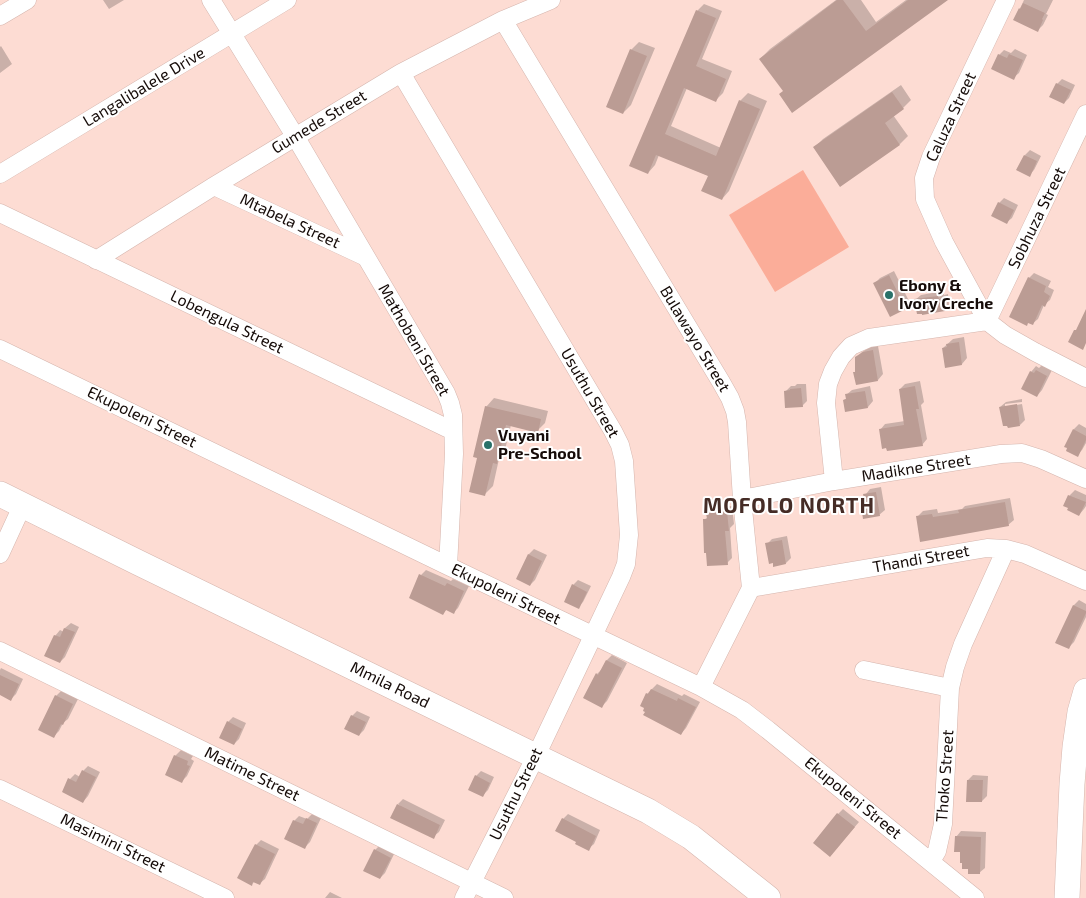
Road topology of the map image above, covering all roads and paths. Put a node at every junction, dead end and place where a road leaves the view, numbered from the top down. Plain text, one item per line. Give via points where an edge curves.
1 (26, 0) edge
2 (212, 0) edge
3 (287, 0) edge
4 (551, 0) edge
5 (1006, 0) edge
6 (0, 16) edge
7 (503, 20) junction
8 (232, 34) junction
9 (401, 73) junction
10 (1086, 114) edge
11 (295, 136) junction
12 (0, 174) edge
13 (214, 186) junction
14 (0, 213) edge
15 (366, 257) junction
16 (96, 260) junction
17 (987, 321) junction
18 (0, 349) edge
19 (1086, 378) edge
20 (453, 431) junction
21 (1086, 479) edge
22 (834, 482) junction
23 (0, 494) edge
24 (742, 499) junction
25 (13, 510) edge
26 (1006, 548) junction
27 (0, 554) edge
28 (448, 566) junction
29 (1086, 582) edge
30 (751, 588) junction
31 (593, 636) junction
32 (0, 651) edge
33 (864, 670) dead end
34 (701, 687) junction
35 (950, 688) junction
36 (1086, 691) edge
37 (533, 760) junction
38 (0, 789) edge
39 (931, 861) junction
40 (473, 882) junction
41 (225, 898) edge
42 (464, 898) edge
43 (504, 898) edge
44 (753, 898) edge
45 (768, 898) edge
46 (975, 898) edge
47 (1067, 898) edge

1 - 6 street
2 - 8 street, Mathobeni Street
3 - 8 street, Langalibalele Drive
4 - 7 street, Gumede Street
5 - 17 street, Caluza Street via 924,178 925,199 940,234
7 - 9 street, Gumede Street
7 - 24 street, Bulawayo Street via 730,398 736,422
8 - 11 street, Mathobeni Street
8 - 12 street, Langalibalele Drive
9 - 11 street, Gumede Street
9 - 31 street, Usuthu Street via 620,445 624,460 628,550 621,577
10 - 17 street, Sobhuza Street
11 - 13 street, Gumede Street
11 - 15 street, Mathobeni Street
13 - 15 street, Mtabela Street
13 - 16 street, Gumede Street
14 - 16 street, Lobengula Street
15 - 20 street, Mathobeni Street via 446,393 453,415
16 - 20 street, Lobengula Street
17 - 19 street, Caluza Street via 1013,339
17 - 22 street via 869,338 852,346 840,357 828,384 826,403
18 - 28 street, Ekupoleni Street
20 - 28 street, Mathobeni Street
21 - 22 street, Madikne Street via 1022,453
22 - 24 street, Madikne Street
23 - 25 main road, Mmila Road
24 - 30 street, Bulawayo Street
25 - 27 street
25 - 37 main road, Mmila Road via 137,562
26 - 29 street, Thandi Street
26 - 30 street, Thandi Street via 987,548
26 - 35 street, Thoko Street via 963,644
28 - 31 street, Ekupoleni Street
30 - 34 street
31 - 34 street, Ekupoleni Street
31 - 37 street, Usuthu Street
32 - 40 street, Matime Street
33 - 35 street
34 - 39 street, Ekupoleni Street via 742,710
35 - 39 street, Thoko Street via 943,824 937,851
36 - 47 main road via 1075,747
37 - 40 street, Usuthu Street
37 - 44 main road, Mmila Road via 675,837
37 - 45 main road, Mmila Road via 648,811 684,832
38 - 41 street, Masimini Street
39 - 46 street, Ekupoleni Street
40 - 42 street, Usuthu Street
40 - 43 street, Matime Street

